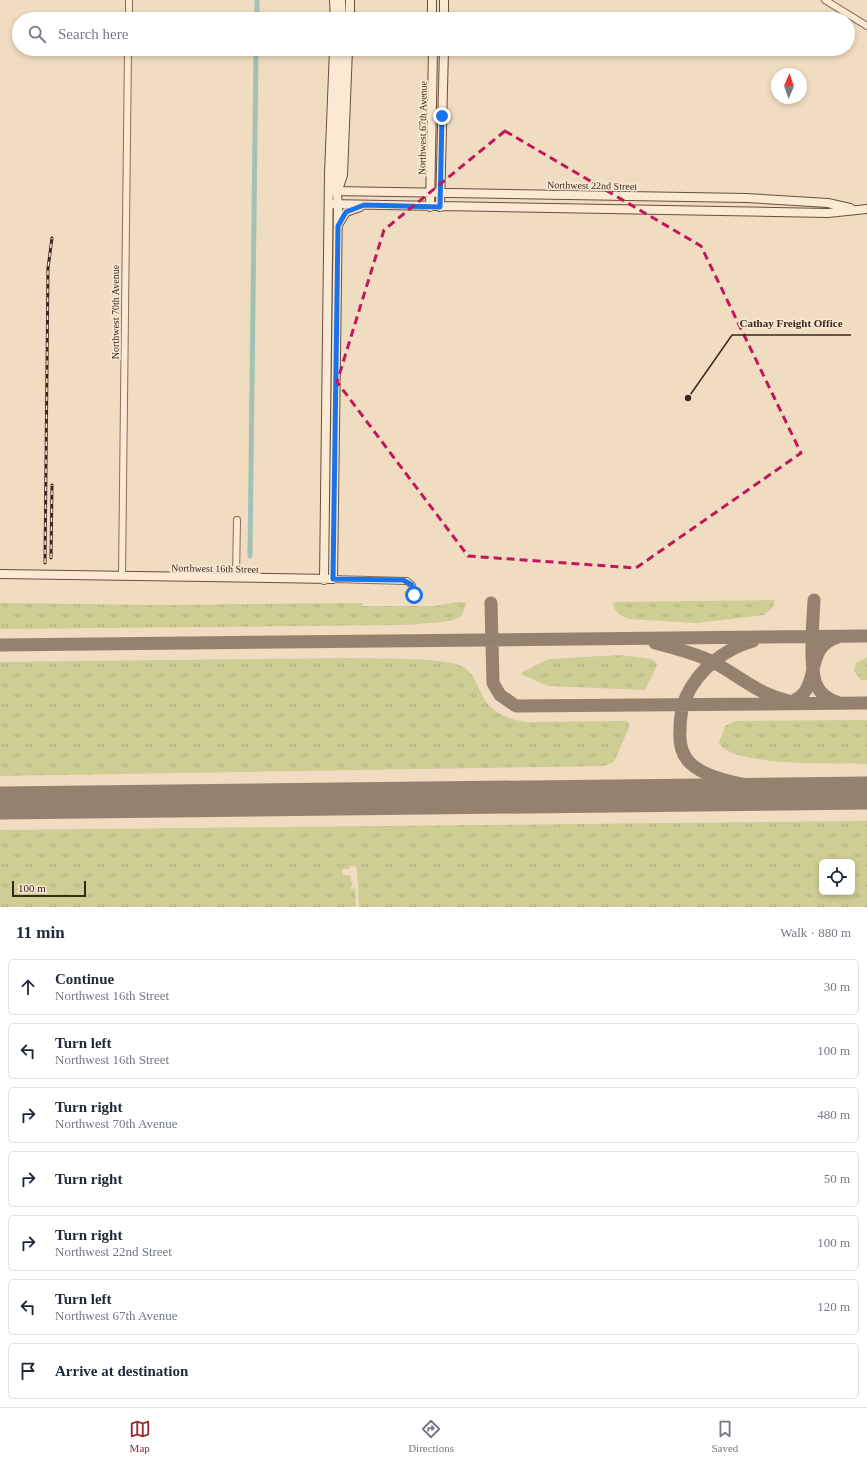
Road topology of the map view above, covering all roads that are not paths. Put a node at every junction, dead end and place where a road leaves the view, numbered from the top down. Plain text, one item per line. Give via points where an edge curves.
1 (129, 0) edge
2 (334, 0) edge
3 (341, 0) edge
4 (350, 0) edge
5 (432, 0) edge
6 (444, 0) edge
7 (825, 0) edge
8 (129, 12) edge
9 (335, 12) edge
10 (342, 12) edge
11 (350, 12) edge
12 (432, 12) edge
13 (444, 12) edge
14 (844, 12) edge
15 (855, 19) edge
16 (867, 26) edge
17 (128, 56) edge
18 (334, 56) edge
19 (341, 56) edge
20 (348, 56) edge
21 (433, 56) edge
22 (444, 56) edge
23 (329, 190) junction
24 (338, 191) junction
25 (431, 192) junction
26 (440, 192) junction
27 (329, 204) junction
28 (338, 205) junction
29 (364, 205) junction
30 (430, 207) junction
31 (440, 207) junction
32 (854, 209) junction
33 (867, 209) edge
34 (338, 226) junction
35 (237, 520) dead end
36 (0, 574) edge
37 (122, 576) junction
38 (236, 577) junction
39 (333, 579) junction
40 (324, 580) junction
41 (414, 600) dead end

1 - 8 street
2 - 9 main road
3 - 10 main road
4 - 11 main road
5 - 12 main road
6 - 13 main road
7 - 14 street
15 - 16 street
17 - 37 street, Northwest 70th Avenue
18 - 23 main road
19 - 24 main road via 335,175
20 - 24 main road via 343,175
21 - 25 main road, Northwest 67th Avenue
22 - 26 main road, Northwest 67th Avenue
23 - 24 main road, Northwest 22nd Street
23 - 27 main road
24 - 25 main road, Northwest 22nd Street
24 - 28 main road
25 - 26 main road, Northwest 22nd Street
25 - 30 main road, Northwest 67th Avenue
26 - 31 main road, Northwest 67th Avenue
26 - 32 main road, Northwest 22nd Street via 784,200 828,203
27 - 28 main road, Northwest 22nd Street
27 - 40 main road
28 - 29 main road, Northwest 22nd Street
28 - 34 main road
29 - 30 main road, Northwest 22nd Street
29 - 34 main road via 346,212
30 - 31 main road, Northwest 22nd Street
31 - 32 main road, Northwest 22nd Street via 648,208 828,213
32 - 33 main road, Northwest 22nd Street
34 - 39 main road
35 - 38 street
36 - 37 main road, Northwest 16th Street
37 - 38 main road, Northwest 16th Street
38 - 40 main road, Northwest 16th Street
39 - 40 main road, Northwest 16th Street
39 - 41 street, Northwest 16th Street via 407,581 412,585

